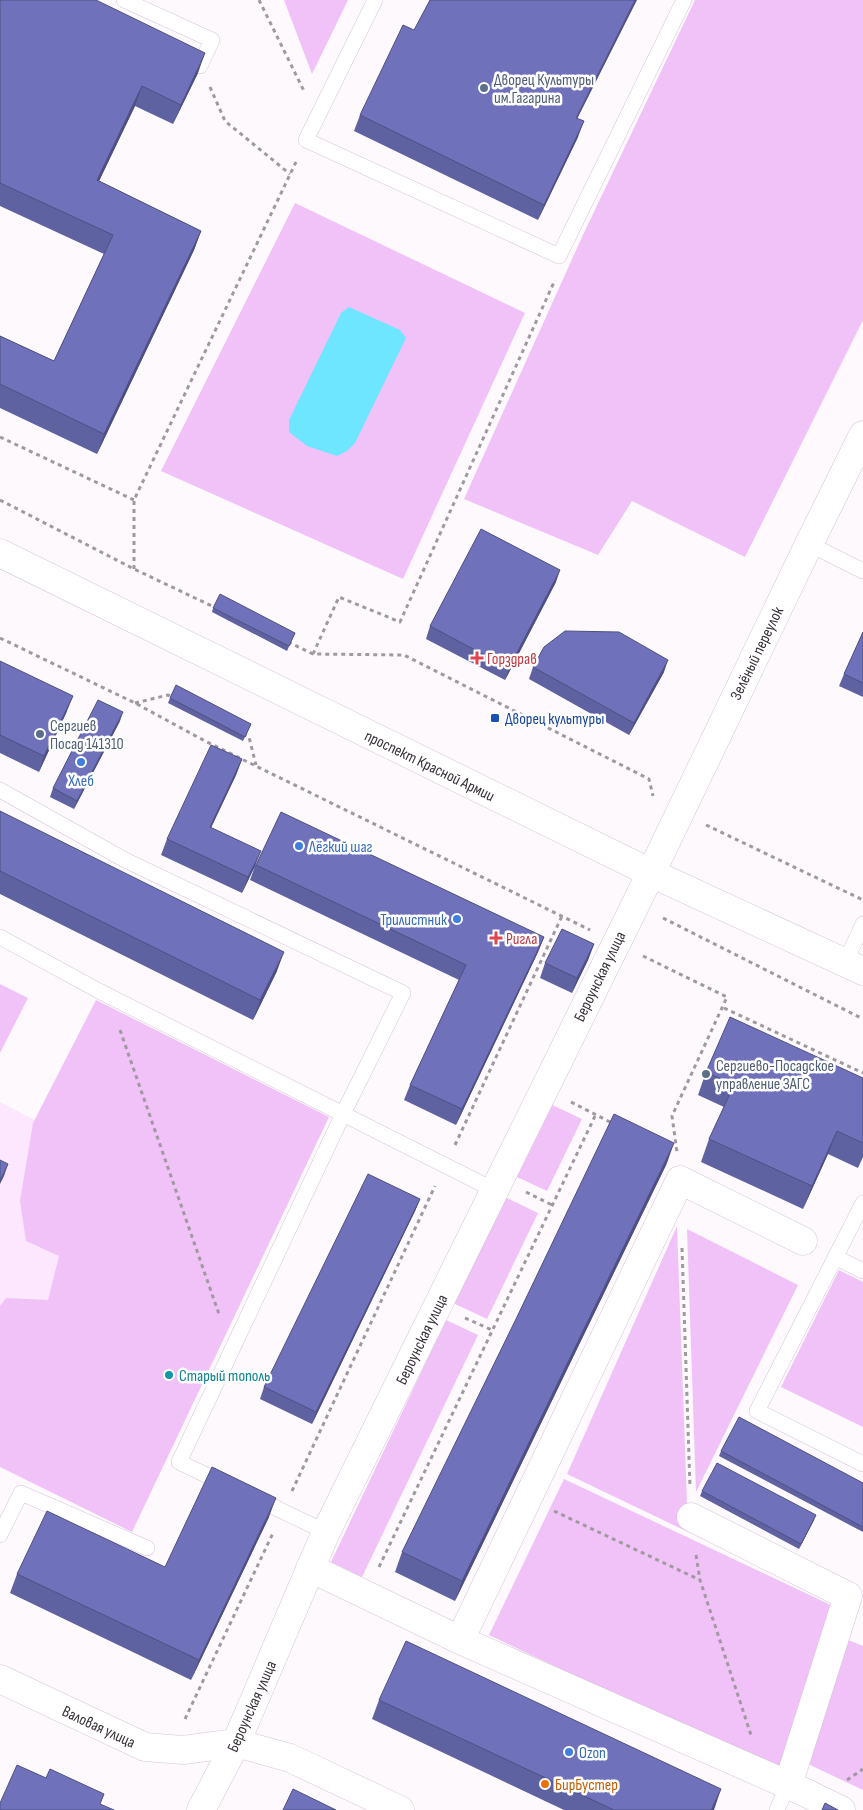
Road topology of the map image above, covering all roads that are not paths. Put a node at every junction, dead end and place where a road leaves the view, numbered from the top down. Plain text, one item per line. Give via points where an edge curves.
1 (124, 0) edge
2 (375, 0) edge
3 (684, 0) edge
4 (200, 66) edge
5 (863, 435) edge
6 (809, 544) junction
7 (0, 553) edge
8 (863, 571) edge
9 (0, 790) edge
10 (651, 873) junction
11 (863, 924) edge
12 (0, 938) edge
13 (854, 967) edge
14 (343, 1114) junction
15 (494, 1190) junction
16 (863, 1203) edge
17 (803, 1241) dead end
18 (835, 1258) junction
19 (863, 1271) edge
20 (863, 1464) edge
21 (691, 1517) road end
22 (326, 1532) junction
23 (0, 1535) edge
24 (147, 1548) dead end
25 (310, 1568) junction
26 (460, 1640) junction
27 (0, 1679) edge
28 (236, 1743) junction
29 (788, 1785) junction
30 (200, 1810) edge
31 (400, 1810) edge
32 (777, 1810) edge
33 (841, 1810) edge

1 - 4 lane via 212,40
2 - 3 lane via 306,140 559,256
5 - 6 street, Зелёный переулок
6 - 8 lane
6 - 10 street, Зелёный переулок
7 - 10 street, проспект Красной Армии
9 - 14 lane via 125,860 403,993
10 - 13 street, проспект Красной Армии
10 - 15 street, Бероунская улица
11 - 13 lane
12 - 14 lane
14 - 15 lane
14 - 22 lane via 179,1462
15 - 22 street, Бероунская улица
16 - 18 lane
17 - 26 street via 680,1180
18 - 19 lane
18 - 20 lane via 757,1411
21 - 29 street via 848,1596
22 - 25 street, Бероунская улица
23 - 24 lane via 21,1493
25 - 26 street
25 - 28 street, Бероунская улица
26 - 29 street
27 - 28 street, Валовая улица via 145,1747 183,1750
28 - 30 street, Бероунская улица
28 - 31 street, Валовая улица via 290,1758
29 - 32 lane
29 - 33 street

